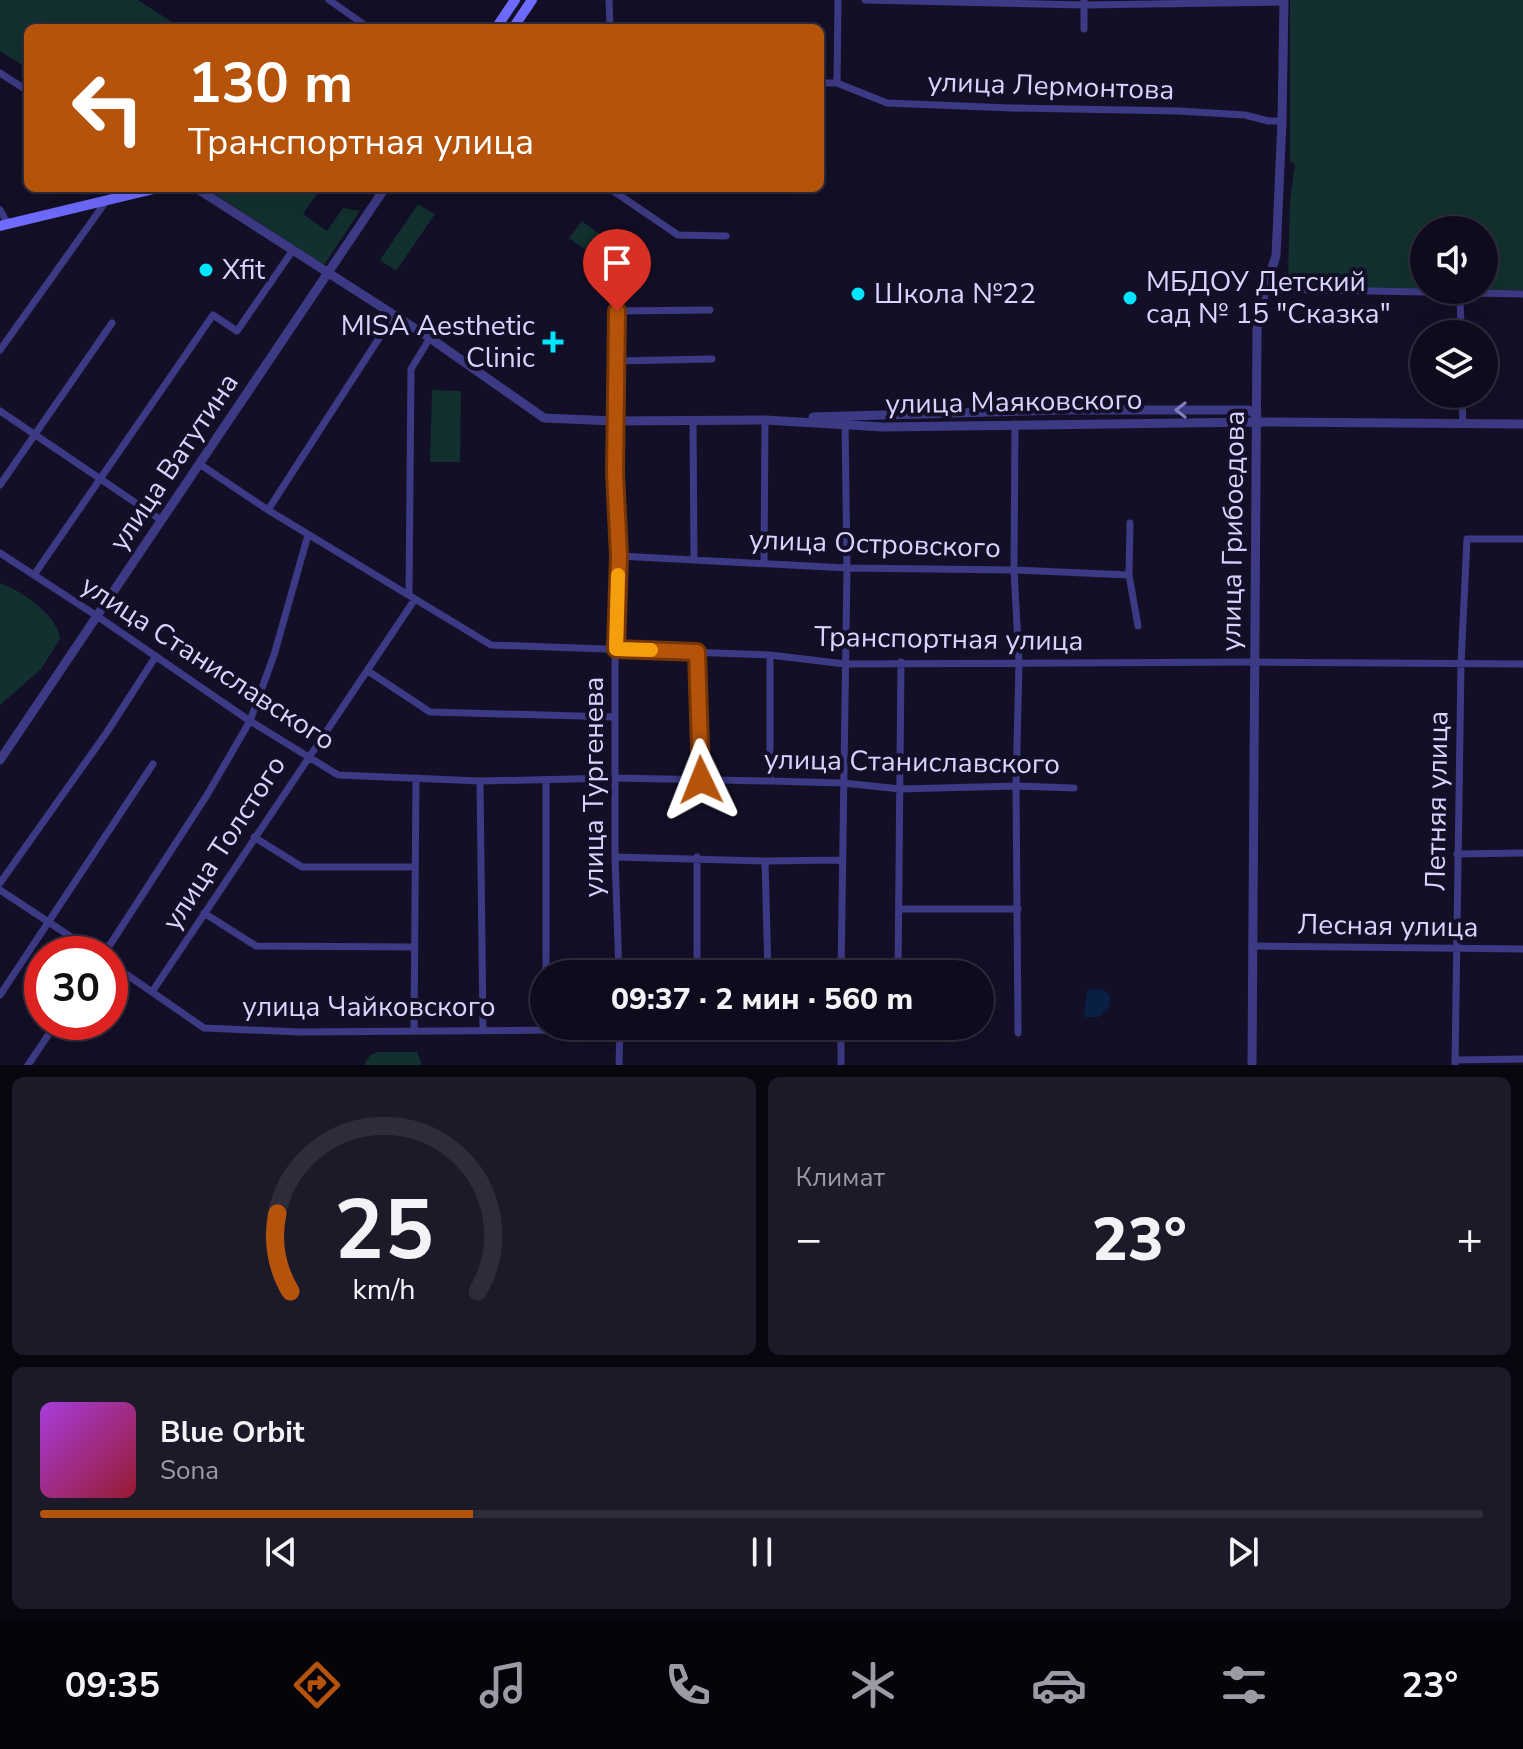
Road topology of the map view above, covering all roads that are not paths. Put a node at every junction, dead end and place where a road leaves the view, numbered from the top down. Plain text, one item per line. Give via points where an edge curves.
1 (329, 0) edge
2 (515, 0) edge
3 (532, 0) edge
4 (609, 0) edge
5 (838, 0) edge
6 (865, 0) edge
7 (1284, 1) edge
8 (1084, 2) edge
9 (363, 24) edge
10 (499, 24) edge
11 (516, 24) edge
12 (610, 24) edge
13 (1084, 29) dead end
14 (0, 74) edge
15 (824, 83) edge
16 (837, 83) junction
17 (24, 89) edge
18 (1282, 121) junction
19 (141, 192) edge
20 (202, 192) edge
21 (382, 192) edge
22 (615, 192) edge
23 (107, 200) junction
24 (0, 210) edge
25 (4, 225) edge
26 (726, 236) dead end
27 (293, 250) junction
28 (329, 273) junction
29 (1265, 289) junction
30 (1410, 293) edge
31 (1498, 294) edge
32 (1523, 294) edge
33 (710, 310) dead end
34 (394, 315) junction
35 (112, 323) dead end
36 (430, 338) junction
37 (0, 350) edge
38 (712, 359) dead end
39 (616, 361) junction
40 (1462, 408) edge
41 (0, 411) edge
42 (845, 419) junction
43 (1257, 419) junction
44 (765, 420) junction
45 (615, 421) junction
46 (693, 421) junction
47 (1015, 424) junction
48 (1463, 424) junction
49 (1523, 424) edge
50 (35, 433) junction
51 (201, 465) junction
52 (100, 478) junction
53 (0, 485) edge
54 (268, 510) junction
55 (161, 520) junction
56 (1130, 523) dead end
57 (308, 535) junction
58 (1523, 539) edge
59 (0, 553) edge
60 (619, 556) junction
61 (694, 560) junction
62 (764, 563) junction
63 (847, 568) junction
64 (1014, 570) junction
65 (34, 575) junction
66 (1129, 575) junction
67 (412, 597) junction
68 (97, 616) junction
69 (1138, 626) dead end
70 (616, 649) junction
71 (697, 652) junction
72 (770, 655) junction
73 (156, 656) junction
74 (901, 662) junction
75 (1253, 662) junction
76 (1019, 663) junction
77 (845, 664) junction
78 (1461, 664) junction
79 (1523, 664) edge
80 (368, 671) junction
81 (615, 717) junction
82 (250, 721) junction
83 (308, 756) junction
84 (0, 760) edge
85 (153, 764) dead end
86 (416, 778) junction
87 (616, 778) junction
88 (701, 780) junction
89 (480, 781) junction
90 (546, 781) junction
91 (770, 781) junction
92 (843, 783) junction
93 (1016, 786) junction
94 (1074, 788) dead end
95 (900, 789) junction
96 (254, 837) junction
97 (1523, 853) edge
98 (1457, 854) junction
99 (615, 857) junction
100 (697, 857) junction
101 (842, 860) junction
102 (765, 861) junction
103 (415, 867) junction
104 (0, 883) edge
105 (0, 890) edge
106 (900, 909) junction
107 (1018, 909) junction
108 (204, 913) junction
109 (50, 922) junction
110 (71, 936) edge
111 (116, 936) edge
112 (1252, 946) junction
113 (415, 947) junction
114 (1523, 949) edge
115 (1457, 950) junction
116 (546, 960) edge
117 (619, 960) edge
118 (697, 960) edge
119 (768, 960) edge
120 (841, 960) edge
121 (898, 960) edge
122 (128, 975) edge
123 (152, 992) junction
124 (0, 995) edge
125 (530, 1028) edge
126 (414, 1030) junction
127 (483, 1030) junction
128 (1018, 1033) dead end
129 (45, 1040) edge
130 (620, 1040) edge
131 (841, 1040) edge
132 (1523, 1059) edge
133 (1455, 1063) edge
134 (28, 1065) edge
135 (619, 1065) edge
136 (841, 1065) edge
137 (1252, 1065) edge

1 - 9 street
2 - 10 main road
3 - 11 main road
4 - 12 street
5 - 16 street
6 - 8 street
7 - 8 street
7 - 18 street, улица Грибоедова
8 - 13 street
14 - 17 street
15 - 16 street, улица Лермонтова
16 - 18 street, улица Лермонтова via 887,103 1179,111
18 - 29 street, улица Грибоедова via 1276,256
19 - 23 main road
20 - 27 street, улица Маяковского
21 - 28 street, улица Ватутина
22 - 26 street via 678,235
23 - 25 main road
23 - 37 street
24 - 25 street
27 - 28 street, улица Маяковского
27 - 52 street via 237,331 213,315
28 - 34 street, улица Маяковского
28 - 51 street, улица Ватутина
29 - 30 street
29 - 43 street, улица Грибоедова via 1257,330
31 - 32 street
33 - 39 street, улица Тургенева via 617,311
34 - 36 street, улица Маяковского
34 - 54 street
35 - 50 street
36 - 45 street, улица Маяковского via 544,418
36 - 67 street via 411,369
38 - 39 street
39 - 45 street, улица Тургенева
40 - 48 street
41 - 50 street
43 -> 42 street, улица Маяковского via 1249,410 1064,410
42 - 44 street, улица Маяковского
42 - 47 street, улица Маяковского via 883,427
42 - 63 street
43 - 47 street, улица Маяковского
43 - 48 street, улица Маяковского
43 - 75 street, улица Грибоедова
44 - 46 street, улица Маяковского
44 - 62 street
45 - 46 street, улица Маяковского
45 - 60 street, улица Тургенева
46 - 61 street
47 - 64 street
48 - 49 street, улица Маяковского
50 - 52 street
50 - 53 street
51 - 54 street, Транспортная улица
51 - 55 street, улица Ватутина
52 - 55 street
52 - 65 street
54 - 57 street, Транспортная улица
55 - 68 street, улица Ватутина
56 - 66 street
57 - 67 street, Транспортная улица
57 - 82 street
58 - 78 street, Летняя улица via 1467,539
59 - 65 street, улица Станиславского
60 - 61 street, улица Островского
60 - 70 street, улица Тургенева
61 - 62 street, улица Островского
62 - 63 street, улица Островского
63 - 64 street, улица Островского
63 - 77 street
64 - 66 street, улица Островского
64 - 76 street
65 - 68 street, улица Станиславского
66 - 69 street
67 - 70 street, Транспортная улица via 491,645
67 - 80 street, улица Толстого
68 - 73 street, улица Станиславского
68 - 84 street, улица Ватутина
70 - 71 street, Транспортная улица
70 - 81 street, улица Тургенева
71 - 72 street, Транспортная улица
71 - 88 street
72 - 77 street, Транспортная улица
72 - 91 street
73 - 82 street, улица Станиславского
73 - 104 street
74 - 76 street, Транспортная улица
74 - 77 street, Транспортная улица
74 - 95 street
75 - 76 street, Транспортная улица
75 - 78 street, Транспортная улица
75 - 112 street, улица Грибоедова
76 - 93 street
77 - 92 street
78 - 79 street, Транспортная улица
78 - 98 street, Летняя улица
80 - 81 street via 430,712
80 - 83 street, улица Толстого
81 - 87 street, улица Тургенева
82 - 83 street, улица Станиславского
82 - 111 street
83 - 86 street, улица Станиславского via 338,775
83 - 96 street, улица Толстого
85 - 109 street
86 - 89 street, улица Станиславского
86 - 103 street
87 - 88 street, улица Станиславского
87 - 90 street, улица Станиславского
87 - 99 street, улица Тургенева
88 - 91 street, улица Станиславского
89 - 90 street, улица Станиславского
89 - 127 street
90 - 116 street
91 - 92 street, улица Станиславского
92 - 95 street, улица Станиславского
92 - 101 street
93 - 94 street, улица Станиславского
93 - 95 street, улица Станиславского
93 - 107 street
95 - 106 street
96 - 103 street via 302,867
96 - 108 street, улица Толстого
97 - 98 street
98 - 115 street, Летняя улица
99 - 100 street
99 - 117 street, улица Тургенева
100 - 102 street
100 - 118 street
101 - 102 street
101 - 120 street
102 - 119 street
103 - 113 street
105 - 109 street
106 - 107 street
106 - 121 street
107 - 128 street
108 - 113 street via 256,946
108 - 123 street, улица Толстого
109 - 110 street
109 - 124 street
112 - 115 street, Лесная улица
112 - 137 street, улица Грибоедова
113 - 126 street
114 - 115 street, Лесная улица
115 - 133 street, Летняя улица
122 - 123 street, улица Чайковского
123 - 126 street, улица Чайковского via 204,1028
125 - 127 street, улица Чайковского
126 - 127 street, улица Чайковского
129 - 134 street
130 - 135 street
131 - 136 street
132 - 133 street

